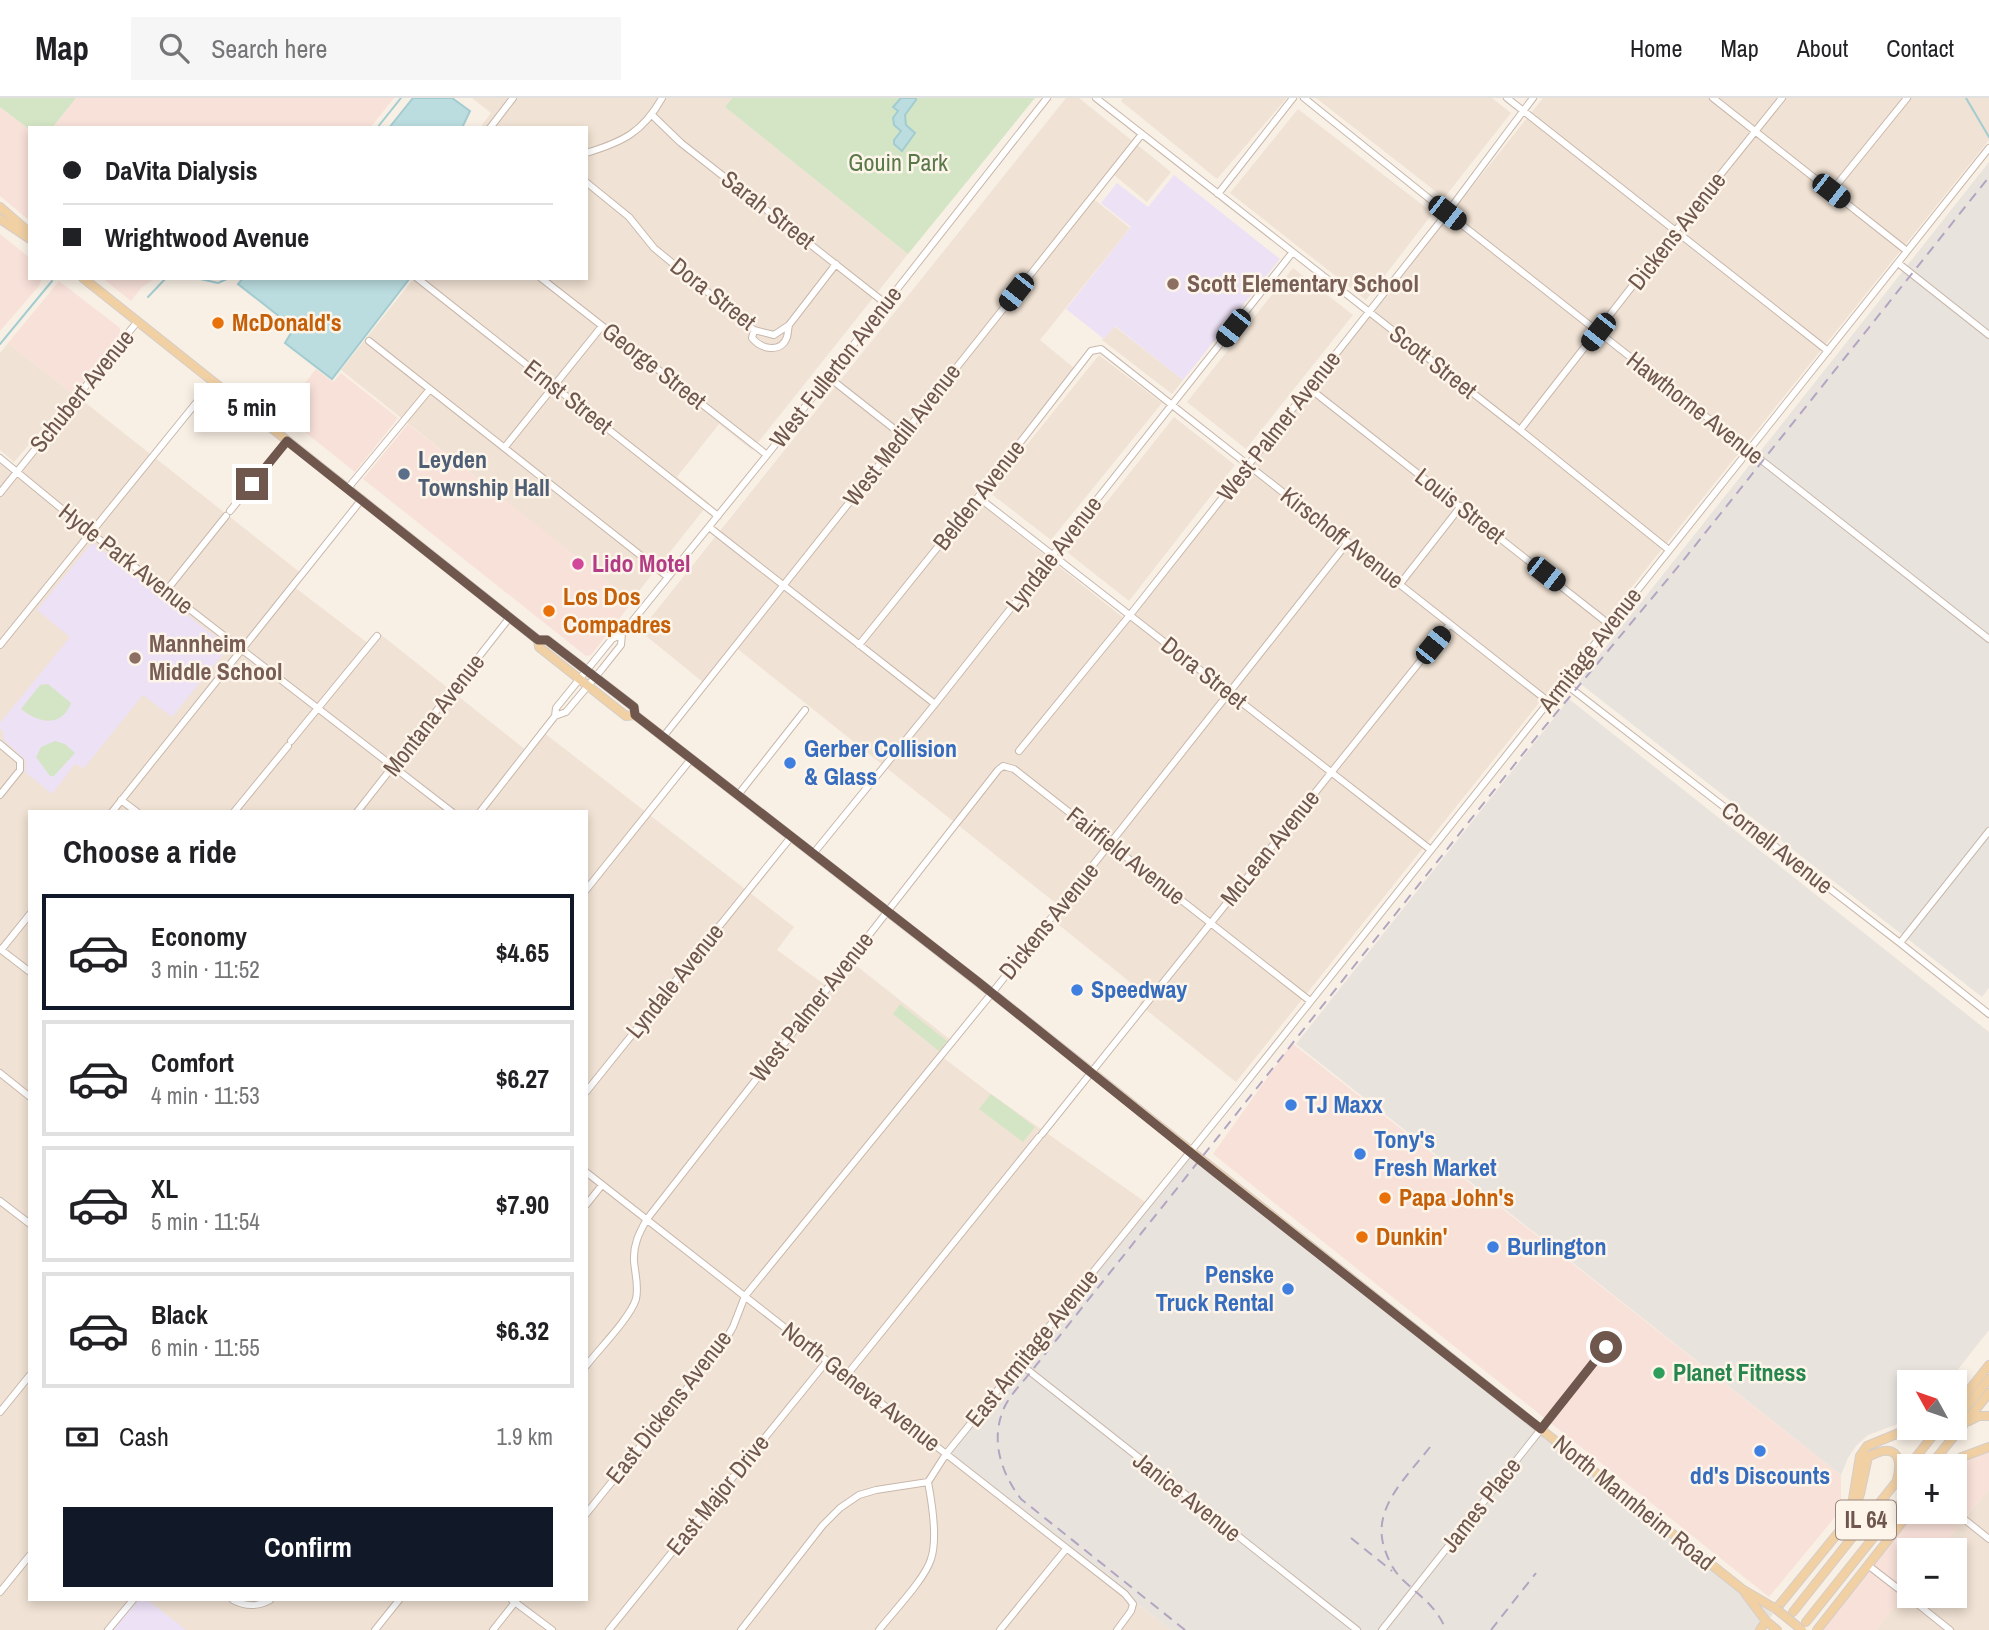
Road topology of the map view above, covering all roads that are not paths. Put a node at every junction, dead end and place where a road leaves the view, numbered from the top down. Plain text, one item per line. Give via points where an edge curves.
1 (513, 98) edge
2 (662, 98) edge
3 (1048, 98) edge
4 (1096, 98) edge
5 (1293, 98) edge
6 (1304, 98) edge
7 (1507, 98) edge
8 (1533, 98) edge
9 (1713, 98) edge
10 (1782, 98) edge
11 (1907, 98) edge
12 (1524, 111) junction
13 (652, 116) junction
14 (491, 126) edge
15 (1755, 131) junction
16 (1142, 134) junction
17 (1989, 148) edge
18 (588, 152) edge
19 (588, 184) edge
20 (1831, 191) junction
21 (1218, 194) junction
22 (0, 207) edge
23 (1447, 213) junction
24 (0, 219) edge
25 (28, 231) edge
26 (1676, 232) junction
27 (28, 238) edge
28 (1907, 251) junction
29 (1293, 253) junction
30 (1898, 263) junction
31 (836, 264) junction
32 (85, 280) edge
33 (420, 280) edge
34 (544, 280) edge
35 (886, 303) junction
36 (1368, 313) junction
37 (137, 322) junction
38 (789, 325) junction
39 (602, 326) junction
40 (754, 330) junction
41 (1598, 332) junction
42 (1989, 335) edge
43 (369, 341) dead end
44 (1101, 349) joint
45 (1828, 351) junction
46 (827, 376) junction
47 (213, 382) junction
48 (554, 386) junction
49 (1309, 388) junction
50 (430, 389) junction
51 (1172, 405) junction
52 (1520, 430) junction
53 (902, 435) junction
54 (287, 441) junction
55 (505, 447) junction
56 (1749, 450) junction
57 (767, 455) junction
58 (0, 458) edge
59 (1249, 464) junction
60 (17, 472) junction
61 (348, 488) junction
62 (0, 493) edge
63 (978, 497) junction
64 (362, 499) junction
65 (1461, 506) junction
66 (718, 516) junction
67 (709, 527) junction
68 (91, 533) junction
69 (1348, 542) junction
70 (1669, 550) junction
71 (1053, 555) junction
72 (668, 577) junction
73 (1400, 584) junction
74 (783, 586) junction
75 (166, 591) junction
76 (1129, 615) junction
77 (510, 618) junction
78 (1450, 624) junction
79 (1610, 625) junction
80 (622, 634) junction
81 (377, 636) dead end
82 (1989, 639) edge
83 (538, 640) junction
84 (0, 645) edge
85 (859, 645) junction
86 (242, 649) junction
87 (587, 670) junction
88 (596, 677) junction
89 (580, 679) junction
90 (1564, 683) junction
91 (588, 686) junction
92 (1230, 693) junction
93 (1549, 702) junction
94 (935, 705) junction
95 (318, 708) junction
96 (805, 710) dead end
97 (635, 715) junction
98 (555, 716) junction
99 (663, 737) junction
100 (0, 744) edge
101 (1020, 751) dead end
102 (691, 759) junction
103 (1007, 766) joint
104 (393, 768) junction
105 (1331, 772) junction
106 (0, 795) edge
107 (738, 795) junction
108 (121, 800) junction
109 (114, 810) edge
110 (134, 810) edge
111 (236, 810) edge
112 (359, 810) edge
113 (449, 810) edge
114 (482, 810) edge
115 (1989, 831) edge
116 (791, 837) junction
117 (1111, 843) junction
118 (1430, 850) junction
119 (813, 854) junction
120 (588, 888) edge
121 (887, 912) junction
122 (28, 916) edge
123 (1211, 922) junction
124 (1900, 943) junction
125 (1, 949) edge
126 (28, 970) edge
127 (992, 993) junction
128 (1310, 1001) junction
129 (1989, 1014) edge
130 (0, 1073) edge
131 (1091, 1073) junction
132 (588, 1090) edge
133 (28, 1095) edge
134 (1190, 1152) junction
135 (588, 1174) edge
136 (602, 1185) junction
137 (0, 1202) edge
138 (588, 1202) edge
139 (647, 1219) junction
140 (28, 1223) edge
141 (745, 1296) junction
142 (1606, 1347) dead end
143 (827, 1361) junction
144 (588, 1363) edge
145 (1018, 1363) junction
146 (1989, 1365) edge
147 (846, 1376) junction
148 (28, 1377) edge
149 (1989, 1379) edge
150 (1967, 1392) edge
151 (1989, 1393) edge
152 (1967, 1406) edge
153 (0, 1412) edge
154 (1988, 1414) edge
155 (1967, 1417) edge
156 (1967, 1422) edge
157 (1541, 1429) junction
158 (1897, 1434) edge
159 (1930, 1440) edge
160 (1989, 1447) edge
161 (946, 1454) junction
162 (1918, 1454) edge
163 (1967, 1455) edge
164 (1897, 1457) edge
165 (1897, 1481) edge
166 (928, 1482) junction
167 (1897, 1508) edge
168 (588, 1512) edge
169 (1851, 1517) junction
170 (1967, 1521) edge
171 (1901, 1524) edge
172 (1989, 1539) edge
173 (1066, 1549) junction
174 (28, 1557) edge
175 (1869, 1566) junction
176 (1742, 1589) junction
177 (0, 1592) edge
178 (132, 1601) edge
179 (236, 1601) edge
180 (268, 1601) edge
181 (398, 1601) edge
182 (514, 1601) edge
183 (516, 1601) edge
184 (1776, 1609) junction
185 (1793, 1612) dead end
186 (1766, 1621) junction
187 (1804, 1626) edge
188 (108, 1630) edge
189 (375, 1630) edge
190 (493, 1630) edge
191 (552, 1630) edge
192 (609, 1630) edge
193 (741, 1630) edge
194 (878, 1630) edge
195 (1000, 1630) edge
196 (1117, 1630) edge
197 (1357, 1630) edge
198 (1382, 1630) edge
199 (1759, 1630) edge
200 (1777, 1630) edge
201 (1816, 1630) edge
202 (1950, 1630) edge

1 - 14 street
2 - 13 street
3 - 35 street, West Fullerton Avenue
4 - 16 street, Scott Street
5 - 21 street
6 - 23 street, Hawthorne Avenue
7 - 12 street
8 - 12 street, West Palmer Avenue
9 - 15 street
10 - 15 street, Dickens Avenue
11 - 20 street
12 - 23 street, West Palmer Avenue
12 - 26 street
13 - 18 street via 621,141
13 - 31 street, Sarah Street
15 - 20 street
15 - 26 street, Dickens Avenue
16 - 21 street, Scott Street
16 - 53 street, West Medill Avenue
17 - 28 street, Armitage Avenue
19 - 40 street, Dora Street via 629,217 654,248
20 - 28 street
21 - 29 street, Scott Street
22 - 25 main road
23 - 36 street, West Palmer Avenue
23 - 41 street, Hawthorne Avenue
24 - 27 main road
26 - 41 street, Dickens Avenue
26 - 45 street
28 - 30 street, Armitage Avenue
29 - 36 street, Scott Street
29 - 51 street, Lyndale Avenue
30 - 42 street
30 - 45 street, Armitage Avenue
31 - 35 street, Sarah Street
31 - 38 street, Dora Street
32 - 37 main road, North Mannheim Road
33 - 48 street, Ernst Street
34 - 39 street, George Street
35 - 46 street, West Fullerton Avenue
36 - 49 street, West Palmer Avenue
36 - 52 street, Scott Street
37 - 47 main road, North Mannheim Road
37 - 60 street, Schubert Avenue
38 - 40 street, Dora Street via 774,335
38 - 40 street via 787,338 770,349 752,338
39 - 48 street
39 - 57 street, George Street
41 - 52 street, Dickens Avenue
41 - 56 street, Hawthorne Avenue
43 - 50 street
44 - 51 street, Kirschoff Avenue
44 - 63 street, Belden Avenue via 1091,351
45 - 56 street, Armitage Avenue
46 - 53 street
46 - 57 street, West Fullerton Avenue
47 - 54 main road, North Mannheim Road
47 - 68 street
48 - 55 street
48 - 66 street, Ernst Street
49 - 59 street, West Palmer Avenue
49 - 65 street, Louis Street
50 - 55 street
50 - 61 street
51 - 59 street, Kirschoff Avenue
51 - 71 street, Lyndale Avenue
52 - 70 street, Scott Street
53 - 74 street, West Medill Avenue
54 - 61 main road, North Mannheim Road
54 - 75 street
55 - 72 street
56 - 70 street, Armitage Avenue
56 - 82 street, Hawthorne Avenue
57 - 66 street, West Fullerton Avenue
58 - 60 street, Hyde Park Avenue
59 - 69 street, Kirschoff Avenue
59 - 76 street, West Palmer Avenue
60 - 62 street, Schubert Avenue
60 - 68 street, Hyde Park Avenue
61 - 64 main road, North Mannheim Road
63 - 71 street, Dora Street
63 - 85 street, Belden Avenue
64 - 77 main road, North Mannheim Road
64 - 86 street
65 - 73 street
65 - 79 street, Louis Street
66 - 67 street, West Fullerton Avenue
67 - 72 street, West Fullerton Avenue
67 - 74 street
68 - 75 street, Hyde Park Avenue
68 - 84 street
69 - 73 street, Kirschoff Avenue
69 - 92 street, Dickens Avenue
70 - 79 street, Armitage Avenue
71 - 76 street, Dora Street
71 - 94 street, Lyndale Avenue
72 - 80 street, West Fullerton Avenue
73 - 78 street, Kirschoff Avenue
74 - 85 street
74 - 99 street, West Medill Avenue
75 - 86 street, Hyde Park Avenue
76 - 92 street, Dora Street
76 - 101 street, West Palmer Avenue
77 - 83 main road, North Mannheim Road
77 - 104 street, Montana Avenue
78 - 93 street, Kirschoff Avenue
78 - 105 street, McLean Avenue
79 - 90 street, Armitage Avenue
80 - 87 street, West Fullerton Avenue via 612,639
80 - 88 street, West Fullerton Avenue via 621,645
81 - 95 street
83 - 87 main road, North Mannheim Road via 547,640
83 - 89 main road, North Mannheim Road via 539,647
85 - 94 street
86 - 95 street, Hyde Park Avenue
86 - 108 street
87 - 88 main road, North Mannheim Road
87 - 89 street, West Fullerton Avenue
88 - 91 street, West Fullerton Avenue
88 - 97 main road, North Mannheim Road via 634,707
89 - 91 main road, North Mannheim Road
89 - 98 street, West Fullerton Avenue via 556,708
90 - 93 street, Armitage Avenue
90 - 124 street, Cornell Avenue
91 - 97 main road, North Mannheim Road via 626,716
91 - 98 street, West Fullerton Avenue via 566,712
92 - 105 street, Dora Street
92 - 117 street, Dickens Avenue
93 - 118 street, Armitage Avenue
94 - 119 street, Lyndale Avenue
95 - 104 street, Hyde Park Avenue
95 - 111 street
96 - 107 street
97 - 99 main road, North Mannheim Road
98 - 114 street, West Fullerton Avenue
99 - 102 main road, North Mannheim Road
100 - 106 street via 20,761 20,771
102 - 107 main road, North Mannheim Road
102 - 120 street
103 - 117 street, Fairfield Avenue
103 - 121 street, West Palmer Avenue via 998,770
104 - 112 street, Montana Avenue
104 - 113 street, Hyde Park Avenue
105 - 118 street, Dora Street
105 - 123 street, McLean Avenue
107 - 116 main road, North Mannheim Road
108 - 109 street
108 - 110 street
115 - 124 street
116 - 119 main road, North Mannheim Road
116 - 132 street, Lyndale Avenue
117 - 123 street, Fairfield Avenue
117 - 127 street, Dickens Avenue
118 - 128 street, Armitage Avenue
119 - 121 main road, North Mannheim Road
121 - 127 main road, North Mannheim Road
121 - 139 street, West Palmer Avenue
122 - 125 street
123 - 128 street, Fairfield Avenue
123 - 131 street, McLean Avenue
124 - 129 street, Cornell Avenue
125 - 126 street
127 - 131 main road, North Mannheim Road
127 - 141 street, Dickens Avenue
128 - 134 street, Armitage Avenue
130 - 133 street
131 - 134 main road, North Mannheim Road
131 - 147 street
134 - 145 street, East Armitage Avenue
134 - 157 main road, North Mannheim Road
135 - 136 street, North Geneva Avenue
136 - 138 street
136 - 139 street, North Geneva Avenue
137 - 140 street
139 - 141 street, North Geneva Avenue
139 - 144 street, West Palmer Avenue via 634,1252 635,1301
141 - 143 street, North Geneva Avenue
141 - 168 street, East Dickens Avenue via 725,1341
142 - 157 street, James Place
143 - 147 street, North Geneva Avenue
143 - 192 street, East Major Drive
145 - 161 street, East Armitage Avenue
145 - 197 street, Janice Avenue
146 - 150 main road
147 - 161 street, North Geneva Avenue
148 - 153 street
149 - 152 main road
151 - 155 main road
154 - 156 main road
157 - 176 main road, North Mannheim Road
157 - 198 street, James Place
158 - 169 main road via 1867,1446 1860,1456
159 - 162 main road, IL 64
160 - 163 main road
161 - 166 street, East Armitage Avenue
161 - 173 street, North Geneva Avenue
164 - 169 main road via 1880,1450 1868,1457
165 - 185 main road, IL 64
166 - 193 street via 859,1495 840,1508
166 - 194 street via 931,1560
167 - 187 main road, IL 64
169 - 184 main road
170 - 172 street
171 - 175 main road
173 - 195 street
173 - 196 street, North Geneva Avenue via 1133,1604
174 - 177 street
175 - 201 main road
175 - 202 street
176 - 184 main road, North Mannheim Road
176 - 186 main road, North Mannheim Road
178 - 188 street
179 - 180 street via 258,1606
181 - 189 street
182 - 190 street
183 - 191 street
184 - 187 main road, North Mannheim Road, bridge
186 - 199 main road
186 - 200 main road, North Mannheim Road

